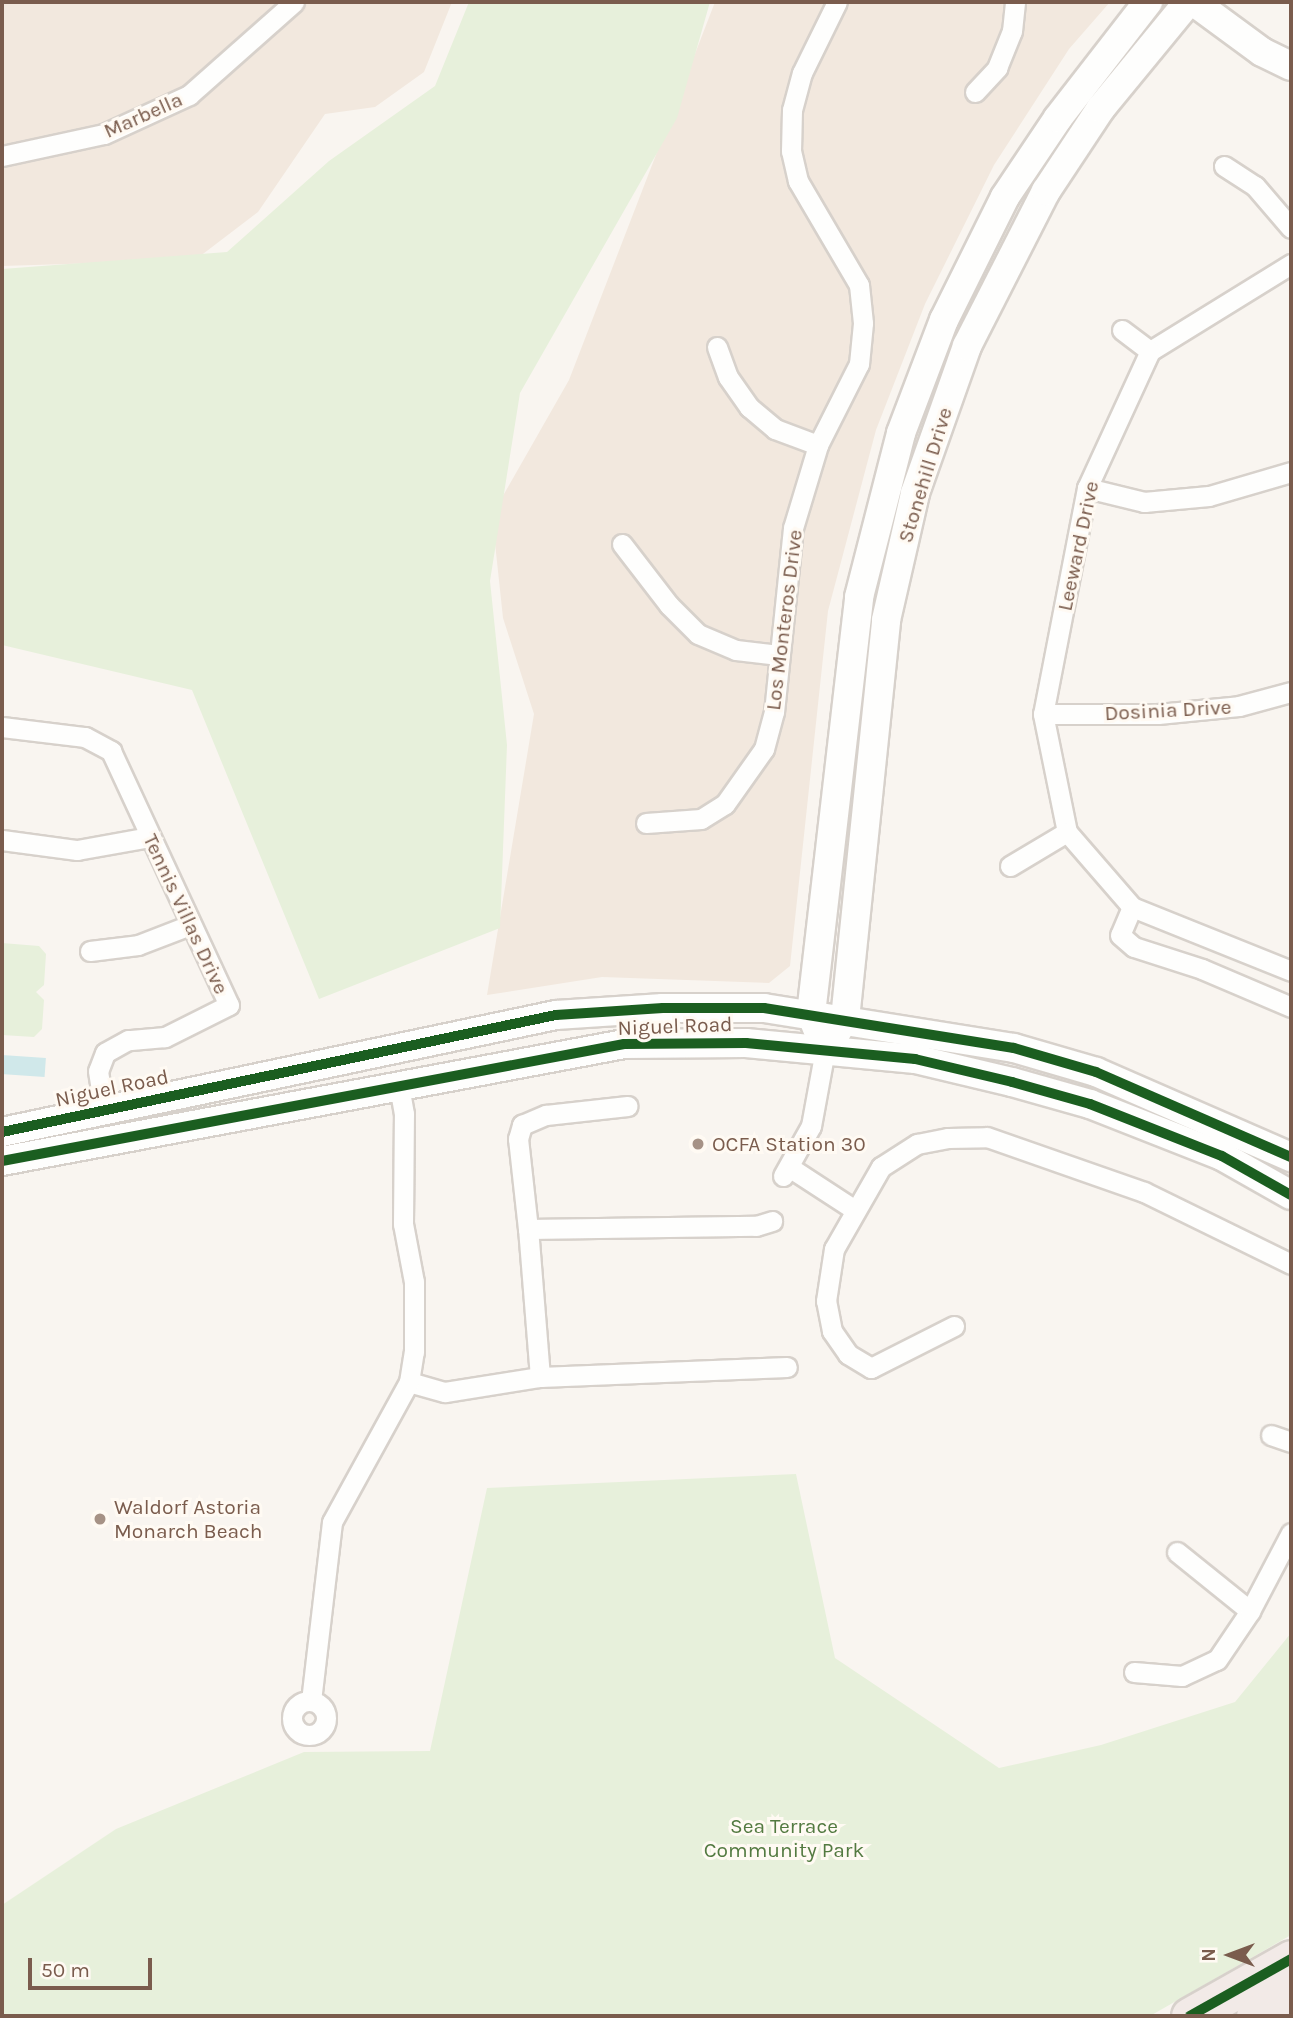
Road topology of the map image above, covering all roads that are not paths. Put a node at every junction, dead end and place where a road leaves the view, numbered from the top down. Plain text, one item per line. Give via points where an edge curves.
1 (294, 2) edge
2 (837, 2) edge
3 (1015, 2) edge
4 (1148, 2) edge
5 (1188, 2) edge
6 (1194, 2) edge
7 (1219, 2) edge
8 (1288, 65) edge
9 (975, 92) dead end
10 (2, 156) edge
11 (1224, 166) dead end
12 (1291, 228) edge
13 (1291, 264) edge
14 (1122, 330) dead end
15 (717, 347) dead end
16 (1150, 351) junction
17 (818, 445) junction
18 (1291, 472) edge
19 (1087, 488) junction
20 (622, 544) dead end
21 (779, 655) junction
22 (1291, 692) edge
23 (1043, 715) junction
24 (2, 727) edge
25 (646, 824) dead end
26 (1067, 832) junction
27 (149, 837) junction
28 (2, 840) edge
29 (1010, 866) dead end
30 (1132, 907) junction
31 (190, 925) junction
32 (90, 951) dead end
33 (1291, 971) edge
34 (1291, 1007) edge
35 (811, 1014) junction
36 (845, 1019) junction
37 (825, 1050) junction
38 (399, 1085) junction
39 (628, 1106) dead end
40 (104, 1109) junction
41 (2, 1132) edge
42 (1291, 1157) edge
43 (2, 1161) edge
44 (1291, 1195) edge
45 (855, 1210) junction
46 (772, 1221) dead end
47 (528, 1230) junction
48 (1291, 1264) edge
49 (954, 1326) dead end
50 (787, 1367) dead end
51 (540, 1377) junction
52 (410, 1382) junction
53 (1271, 1435) dead end
54 (1291, 1443) edge
55 (1291, 1533) edge
56 (1177, 1552) dead end
57 (1250, 1611) junction
58 (1134, 1672) dead end
59 (311, 1701) dead end
60 (1291, 1959) edge
61 (1291, 1996) edge
62 (1190, 2016) edge
63 (1255, 2016) edge

1 - 10 street, Marbella via 189,94 104,134
2 - 17 street, Los Monteros Drive via 802,73 792,110 791,150 798,181 859,285 863,323 859,365
3 - 9 street via 1012,31 997,68
4 - 35 main road, Stonehill Drive via 1058,118 1005,197 944,320 901,433 859,597
5 - 36 main road, Stonehill Drive via 1101,108 1046,191 967,346 915,493 886,620
6 - 8 main road via 1262,52
7 - 8 main road via 1267,41
11 - 12 street via 1255,186
13 - 16 street
14 - 16 street
15 - 17 street via 728,377 749,407 775,429
16 - 19 street, Leeward Drive
17 - 21 street, Los Monteros Drive via 793,528
18 - 19 street via 1209,496 1144,502
19 - 23 street, Leeward Drive
20 - 21 street via 698,634 736,650
21 - 25 street, Los Monteros Drive via 771,724 764,749 744,782 725,804 701,819
22 - 23 street, Dosinia Drive via 1239,706 1158,715
23 - 26 street, Leeward Drive
24 - 27 street, Tennis Villas Drive via 85,737 111,751
26 - 29 street
26 - 30 street
27 - 28 street via 77,850
27 - 31 street, Tennis Villas Drive
30 - 33 street
30 - 34 street via 1121,935 1134,947 1202,969
31 - 32 street via 138,945
31 - 40 street, Tennis Villas Drive via 229,1005 165,1037 128,1040 105,1053 98,1071
35 - 36 main road, Niguel Road
35 - 37 main road, Stonehill Drive
35 - 40 main road, Niguel Road via 764,1007 556,1015
36 - 37 main road, Stonehill Drive
36 - 42 main road, Niguel Road via 1014,1048 1084,1069
37 - 38 main road, Niguel Road via 746,1043 624,1044
37 - 44 main road, Niguel Road via 915,1059 1090,1104 1222,1156
37 - 45 street, Stonehill Drive via 811,1126 786,1172
38 - 43 main road, Niguel Road
38 - 52 street via 404,1114 403,1224 416,1308
39 - 47 street via 535,1117 522,1125 518,1139
40 - 41 main road, Niguel Road
45 - 48 street via 881,1167 917,1144 987,1137 1144,1192
45 - 49 street via 834,1249 826,1301 832,1331 848,1354 871,1368
46 - 47 street via 756,1226
47 - 51 street
50 - 51 street
51 - 52 street via 444,1392
52 - 59 street via 332,1522
53 - 54 street
55 - 57 street
56 - 57 street
57 - 58 street via 1217,1661 1182,1676
60 - 62 highway
61 - 63 highway

